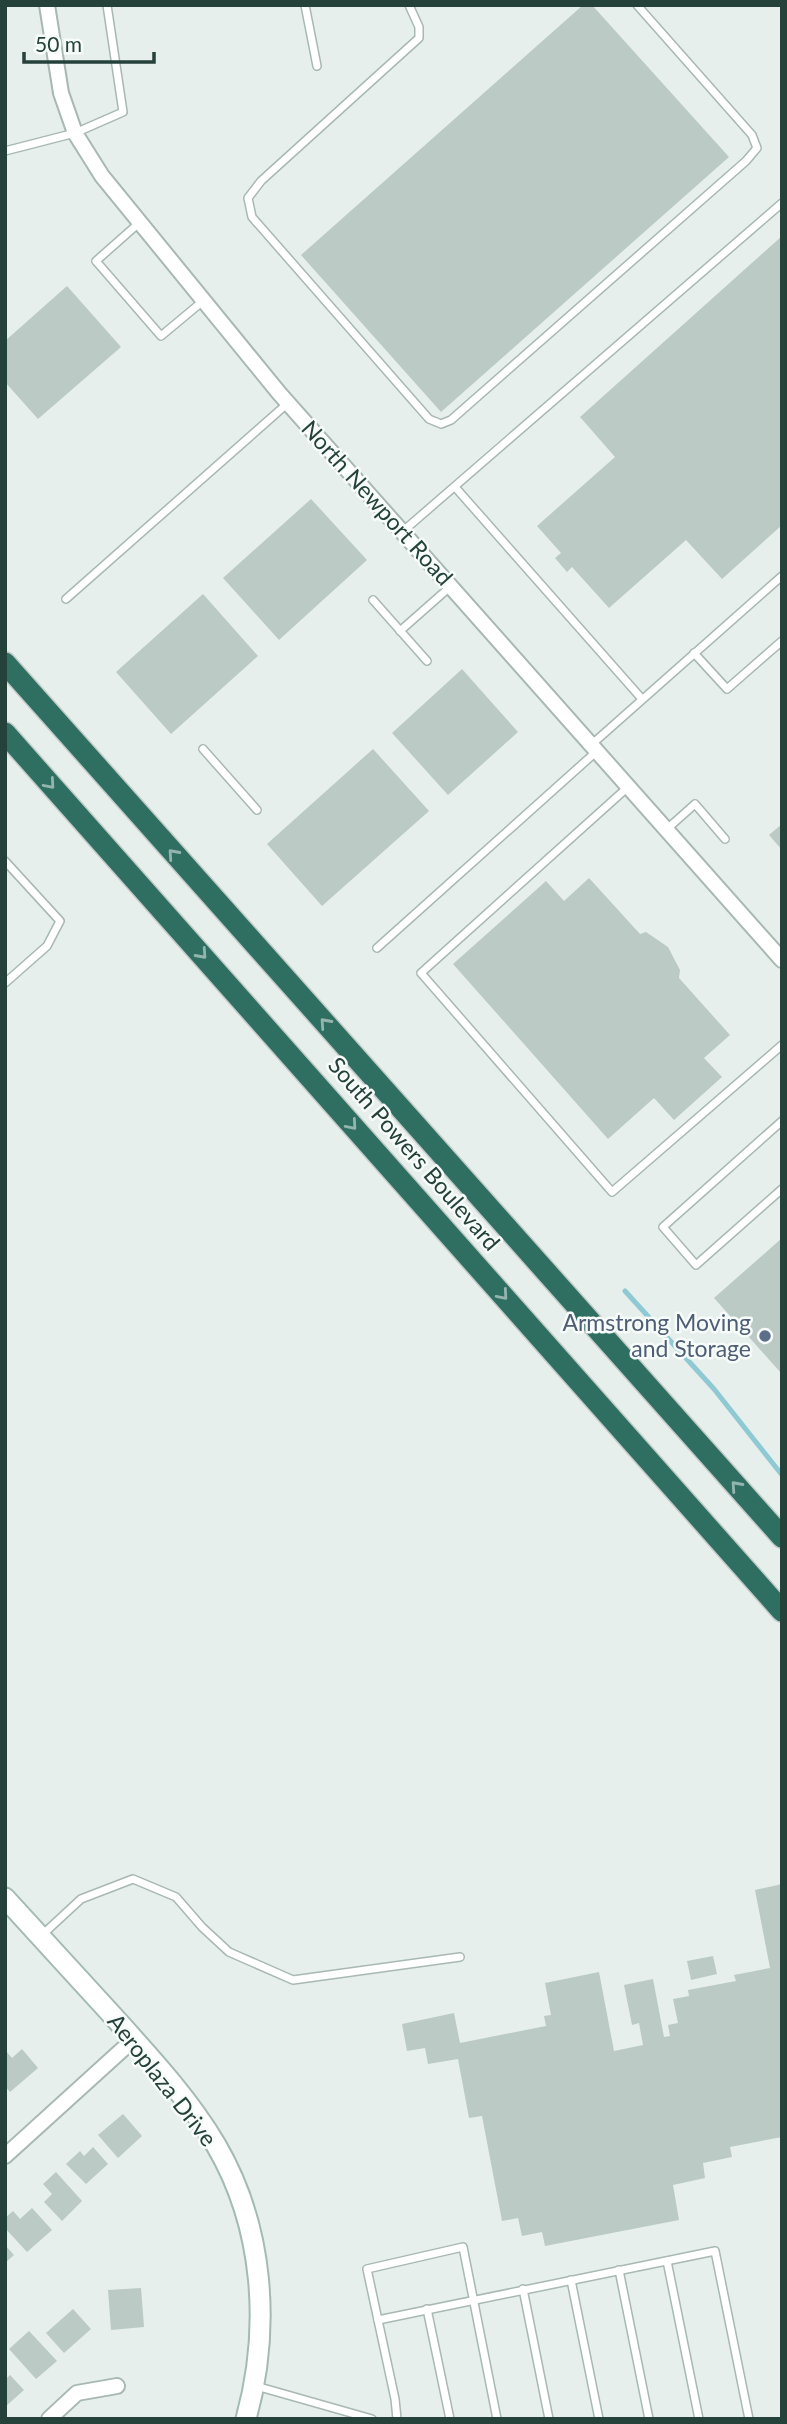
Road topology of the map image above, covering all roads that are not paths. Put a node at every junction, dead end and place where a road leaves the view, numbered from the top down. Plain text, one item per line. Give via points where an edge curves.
1 (47, 5) edge
2 (107, 5) edge
3 (305, 5) edge
4 (409, 5) edge
5 (637, 5) edge
6 (317, 66) dead end
7 (75, 132) junction
8 (5, 139) edge
9 (8, 150) edge
10 (782, 202) edge
11 (139, 223) junction
12 (203, 301) junction
13 (288, 402) junction
14 (455, 487) junction
15 (402, 532) junction
16 (782, 576) edge
17 (451, 586) junction
18 (66, 599) dead end
19 (373, 600) dead end
20 (400, 631) junction
21 (782, 641) edge
22 (694, 653) junction
23 (427, 661) dead end
24 (5, 663) edge
25 (642, 699) junction
26 (5, 733) edge
27 (594, 748) junction
28 (203, 749) dead end
29 (628, 787) junction
30 (257, 810) dead end
31 (666, 830) junction
32 (725, 839) dead end
33 (5, 861) edge
34 (377, 948) dead end
35 (782, 960) edge
36 (5, 983) edge
37 (782, 1045) edge
38 (782, 1121) edge
39 (782, 1189) edge
40 (782, 1537) edge
41 (782, 1611) edge
42 (5, 1898) edge
43 (40, 1936) junction
44 (460, 1957) dead end
45 (134, 2039) junction
46 (5, 2156) edge
47 (667, 2261) junction
48 (619, 2270) junction
49 (571, 2280) junction
50 (523, 2289) junction
51 (474, 2299) junction
52 (427, 2309) junction
53 (378, 2320) junction
54 (117, 2386) dead end
55 (255, 2386) junction
56 (49, 2419) edge
57 (246, 2419) edge
58 (372, 2419) edge
59 (397, 2419) edge
60 (450, 2419) edge
61 (497, 2419) edge
62 (549, 2419) edge
63 (599, 2419) edge
64 (649, 2419) edge
65 (699, 2419) edge
66 (749, 2419) edge

1 - 7 street, North Newport Road via 61,93
2 - 7 lane via 123,112
3 - 6 lane
4 - 5 lane via 419,38 261,181 248,198 252,217 290,262 429,419 441,424 452,420 757,148 752,135
7 - 9 lane
7 - 11 street, North Newport Road
8 - 9 lane
10 - 14 lane
11 - 12 street, North Newport Road
11 - 12 lane via 96,261 161,337
12 - 13 street, North Newport Road
13 - 15 street, North Newport Road
13 - 18 lane
14 - 15 lane
14 - 25 lane
15 - 17 street, North Newport Road
16 - 22 lane
17 - 20 lane
17 - 27 street, North Newport Road
19 - 20 lane
20 - 23 lane
21 - 22 lane via 727,689
22 - 25 lane
40 -> 24 highway, South Powers Boulevard
25 - 27 lane
26 -> 41 highway, South Powers Boulevard
27 - 29 street, North Newport Road
27 - 34 lane
28 - 30 lane
29 - 31 street, North Newport Road
29 - 37 lane via 421,973 612,1192
31 - 32 lane via 695,804
31 - 35 street, North Newport Road
33 - 36 lane via 60,921 47,946
38 - 39 lane via 663,1227 696,1265
42 - 43 street, Aeroplaza Drive
43 - 44 lane via 81,1899 132,1879 176,1898 229,1952 293,1980
43 - 45 street, Aeroplaza Drive
45 - 46 street
45 - 55 street, Aeroplaza Drive via 198,2117 234,2183 259,2283
47 - 48 lane
47 - 65 lane
47 - 66 lane via 715,2251
48 - 49 lane
48 - 64 lane
49 - 50 lane
49 - 63 lane
50 - 51 lane
50 - 62 lane
51 - 52 lane
51 - 53 lane via 463,2247 368,2269
51 - 61 lane
52 - 53 lane
52 - 60 lane
53 - 59 lane
54 - 56 street via 77,2393
55 - 57 street, Aeroplaza Drive
55 - 58 lane

